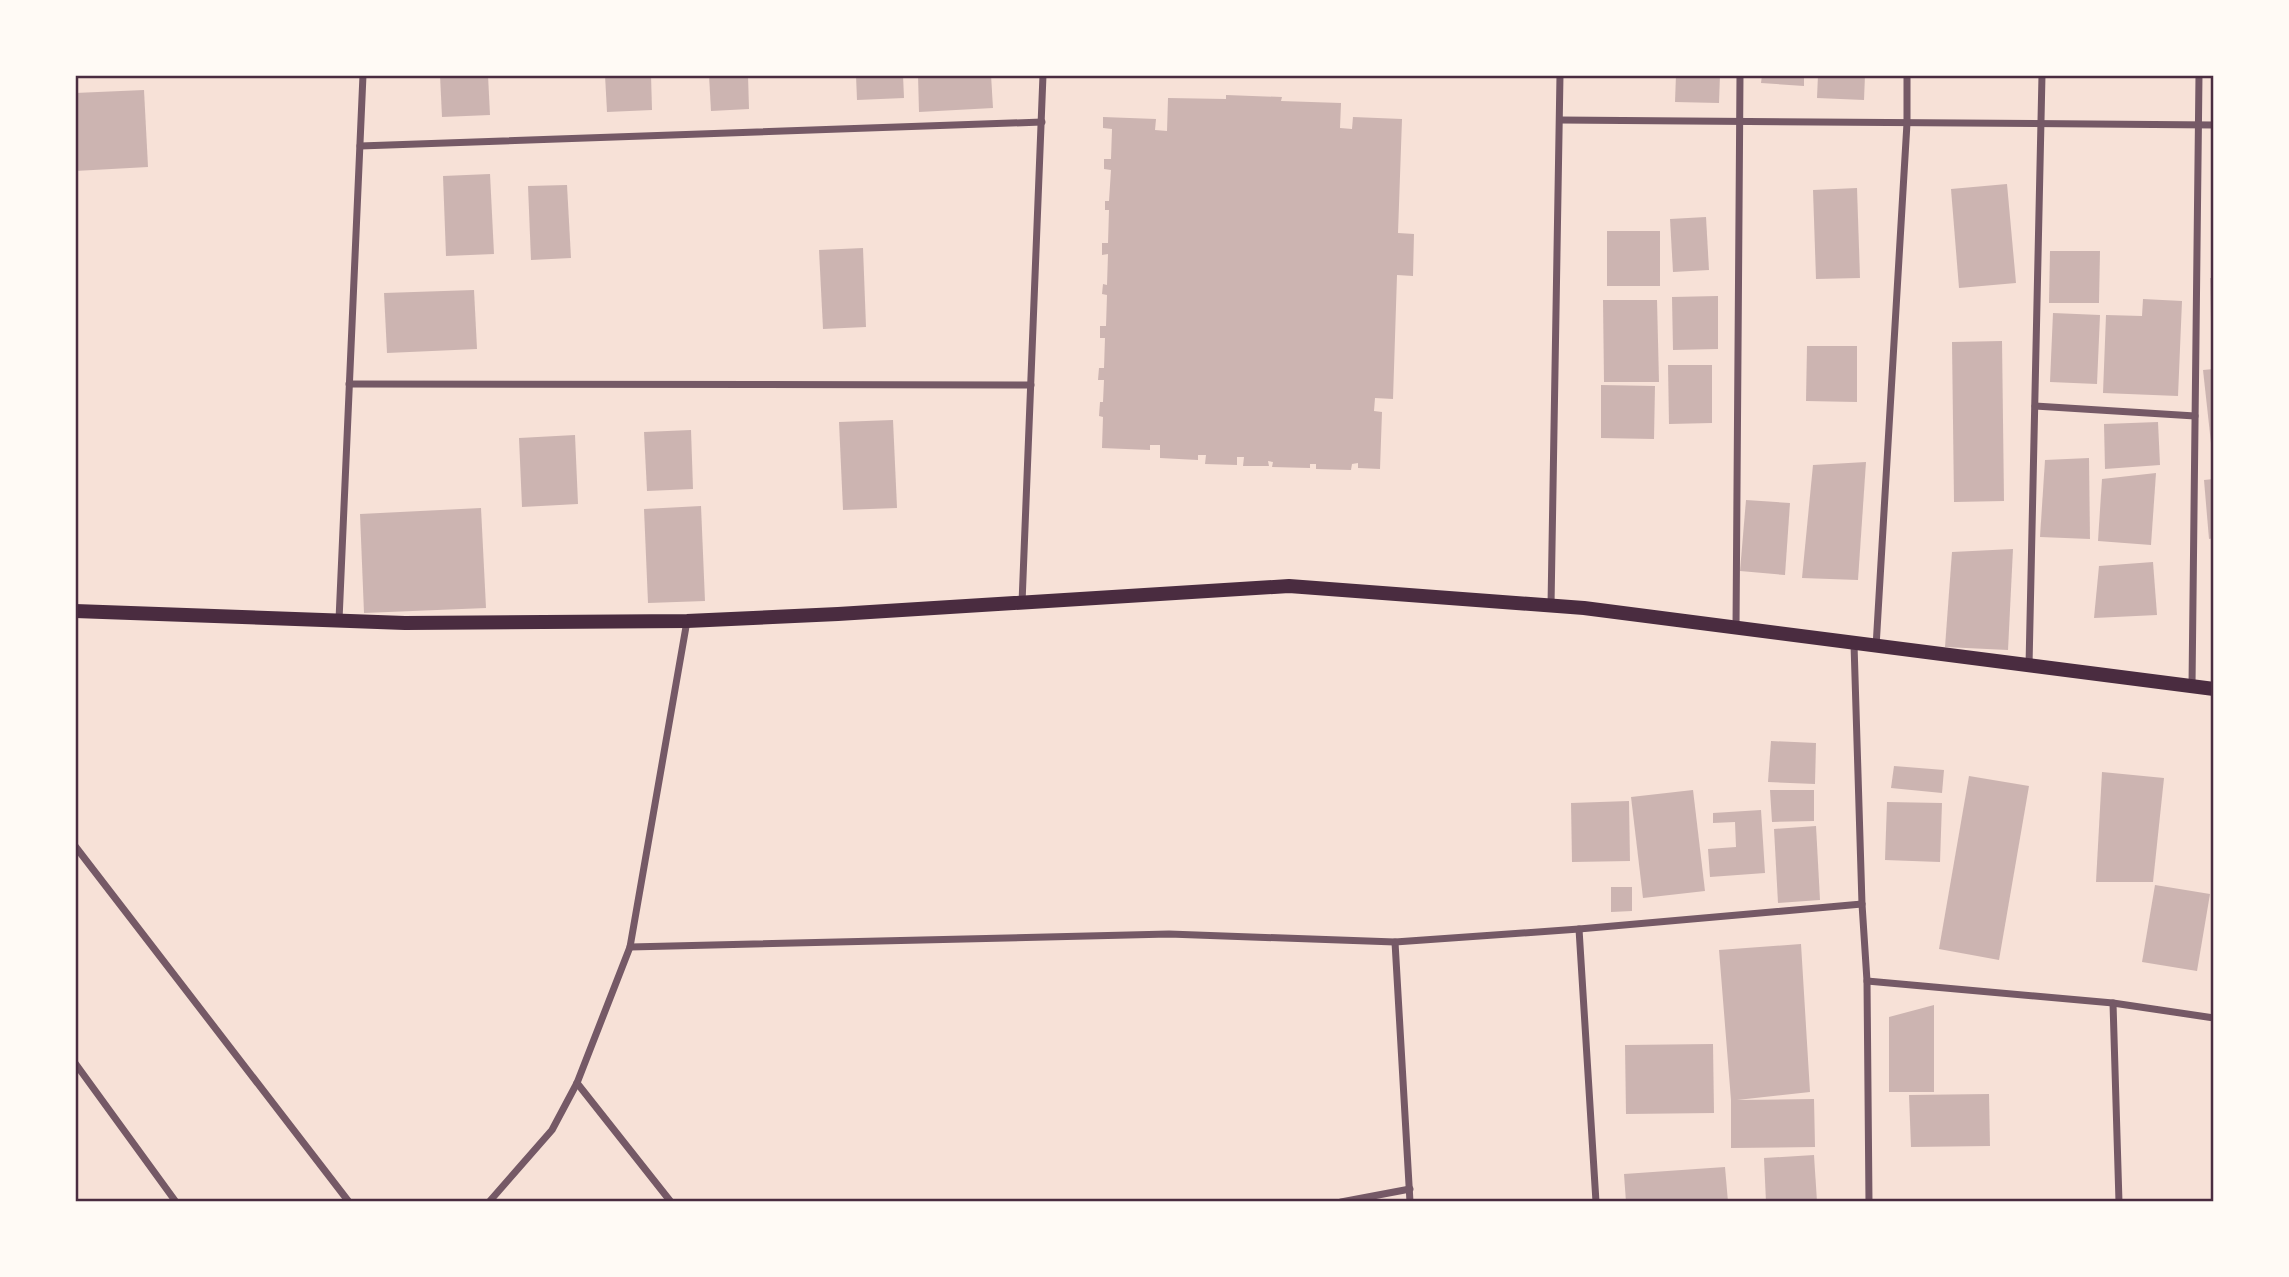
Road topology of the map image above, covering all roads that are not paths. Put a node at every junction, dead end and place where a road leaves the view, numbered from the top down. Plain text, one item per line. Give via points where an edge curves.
1 (363, 75) edge
2 (1043, 75) edge
3 (1560, 75) edge
4 (1740, 75) edge
5 (1907, 75) edge
6 (2042, 75) edge
7 (2199, 75) edge
8 (1560, 120) junction
9 (1041, 122) junction
10 (1740, 122) junction
11 (1907, 123) junction
12 (2042, 123) junction
13 (2198, 125) junction
14 (2214, 125) edge
15 (360, 146) junction
16 (349, 384) junction
17 (1031, 385) junction
18 (2035, 406) junction
19 (2195, 416) junction
20 (1022, 603) junction
21 (1551, 606) junction
22 (75, 611) edge
23 (339, 621) junction
24 (687, 621) junction
25 (1736, 628) junction
26 (1854, 644) junction
27 (1876, 647) junction
28 (2029, 666) junction
29 (2192, 687) junction
30 (2214, 689) edge
31 (75, 846) edge
32 (1862, 904) junction
33 (1579, 929) junction
34 (1395, 942) junction
35 (630, 947) junction
36 (1867, 981) junction
37 (2113, 1003) junction
38 (2214, 1018) edge
39 (75, 1063) edge
40 (577, 1083) junction
41 (1410, 1189) junction
42 (176, 1202) edge
43 (349, 1202) edge
44 (489, 1202) edge
45 (671, 1202) edge
46 (1341, 1202) edge
47 (1410, 1202) edge
48 (1595, 1202) edge
49 (1870, 1202) edge
50 (2119, 1202) edge

1 - 15 street
2 - 9 street
3 - 8 street
4 - 10 street
5 - 11 street
6 - 12 street
7 - 13 street
8 - 10 street
8 - 21 street
9 - 15 street
9 - 17 street
10 - 11 street
10 - 25 street
11 - 12 street
11 - 27 street
12 - 13 street
12 - 18 street
13 - 14 street
13 - 19 street
15 - 16 street
16 - 17 street
16 - 23 street
17 - 20 street
18 - 19 street
18 - 28 street
19 - 29 street
20 - 21 main road via 1289,586
20 - 24 main road
21 - 25 main road
22 - 23 main road
23 - 24 main road
24 - 35 street
25 - 26 main road
26 - 27 main road
26 - 32 street
27 - 28 main road
28 - 29 main road
29 - 30 main road
31 - 43 street
32 - 33 street
32 - 36 street
33 - 34 street
33 - 48 street
34 - 35 street via 1169,934
34 - 41 street
35 - 40 street
36 - 37 street
36 - 49 street
37 - 38 street
37 - 50 street
39 - 42 street
40 - 44 street via 552,1130
40 - 45 street
41 - 46 street
41 - 47 street

